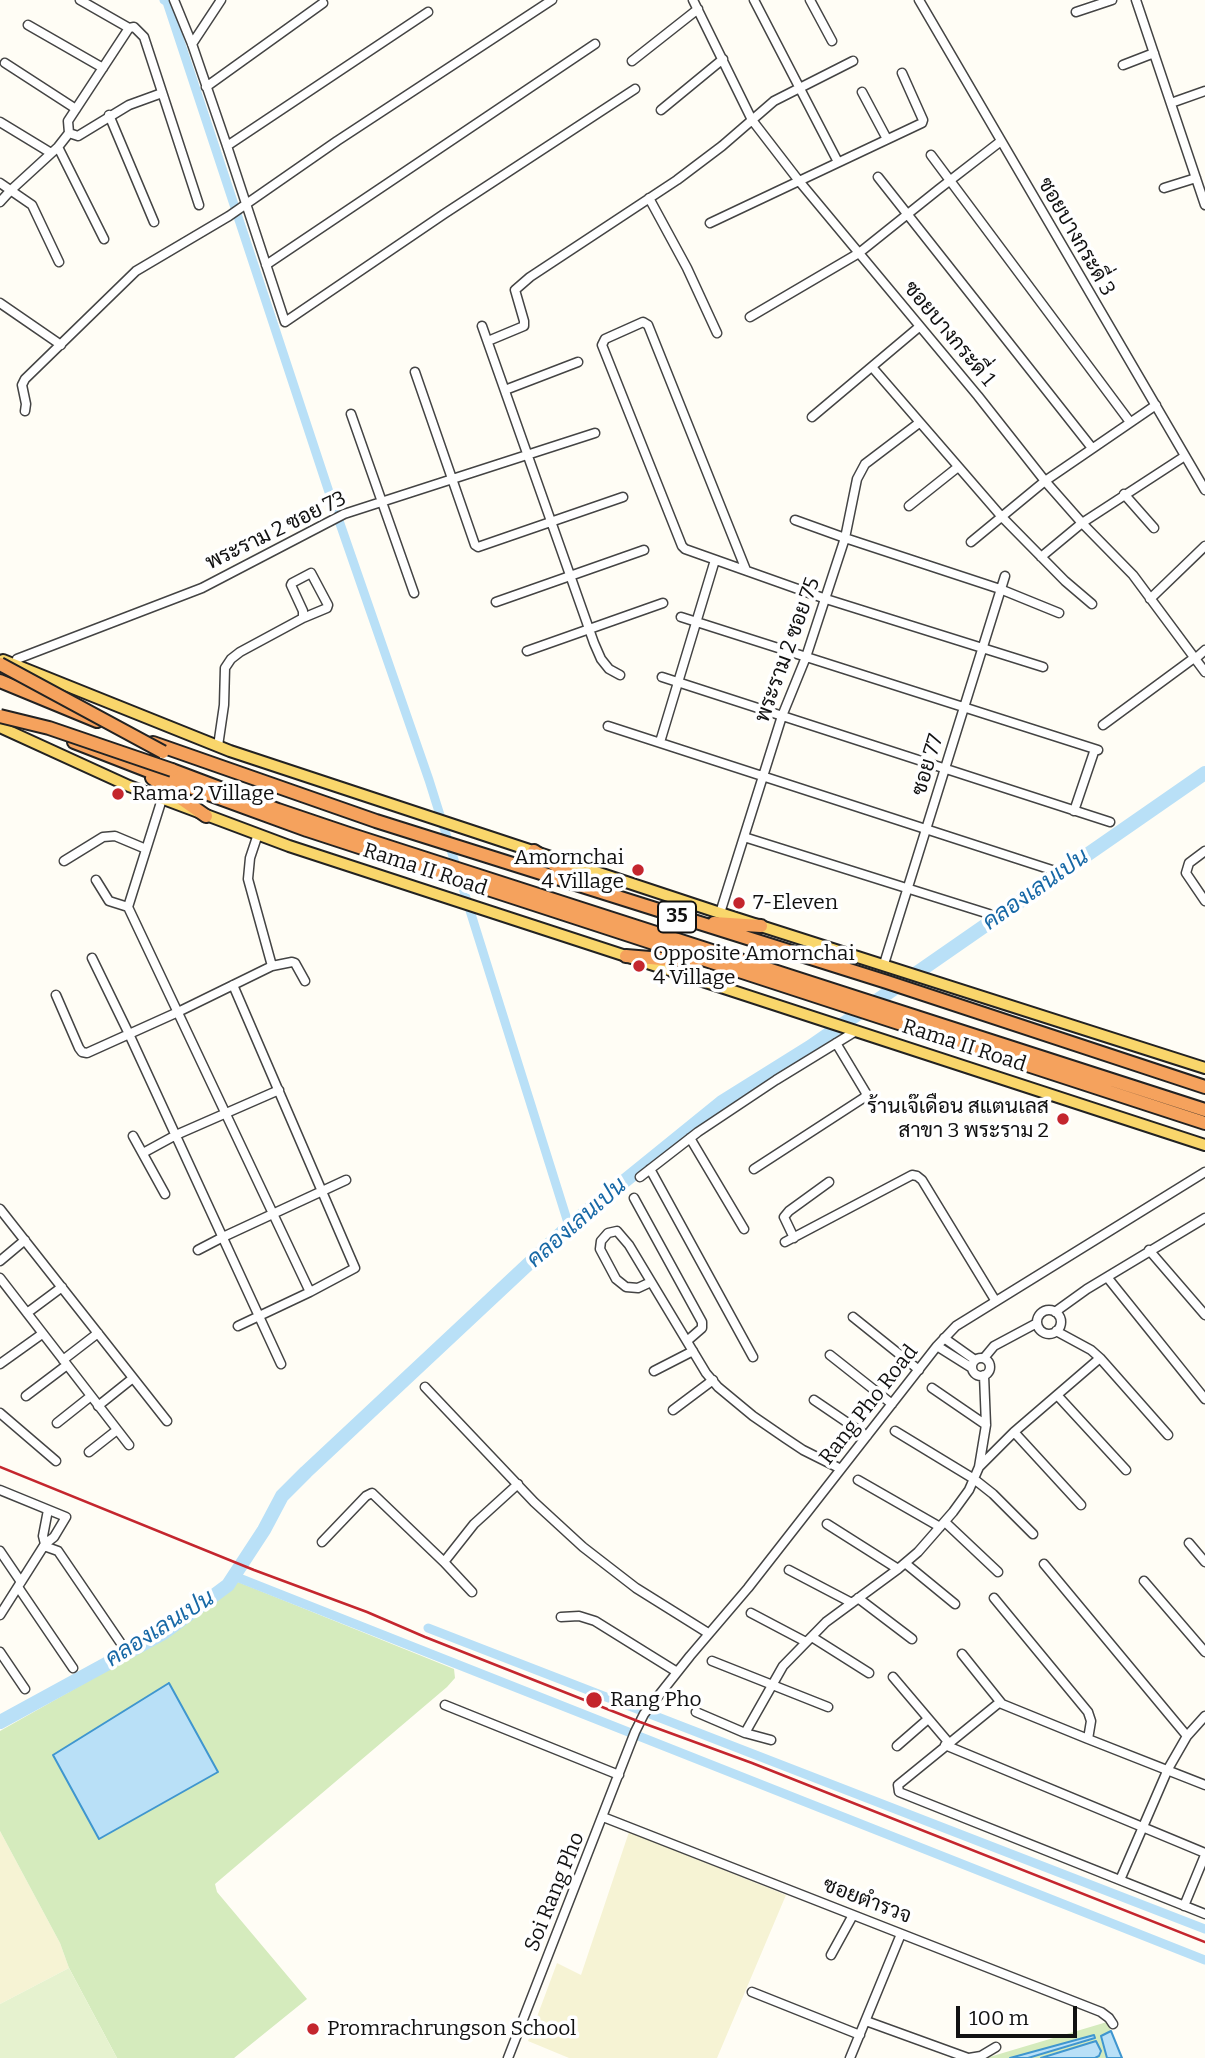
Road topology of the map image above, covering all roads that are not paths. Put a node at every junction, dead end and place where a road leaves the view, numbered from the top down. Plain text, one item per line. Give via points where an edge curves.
1 (80, 0) edge
2 (174, 0) edge
3 (220, 0) edge
4 (552, 0) edge
5 (693, 0) edge
6 (754, 0) edge
7 (810, 0) edge
8 (919, 0) edge
9 (1112, 0) edge
10 (1136, 0) edge
11 (323, 3) dead end
12 (698, 9) junction
13 (428, 12) dead end
14 (1076, 12) dead end
15 (28, 25) dead end
16 (129, 28) junction
17 (832, 41) dead end
18 (192, 44) junction
19 (595, 44) dead end
20 (1154, 53) junction
21 (723, 60) junction
22 (632, 61) dead end
23 (853, 61) dead end
24 (5, 64) dead end
25 (1123, 65) dead end
26 (103, 68) junction
27 (902, 73) dead end
28 (206, 87) junction
29 (799, 88) junction
30 (635, 89) dead end
31 (1205, 91) edge
32 (862, 92) dead end
33 (163, 93) junction
34 (1171, 103) junction
35 (76, 108) junction
36 (661, 110) dead end
37 (109, 115) junction
38 (752, 120) junction
39 (0, 122) edge
40 (69, 133) junction
41 (887, 139) junction
42 (1002, 141) junction
43 (227, 146) junction
44 (55, 150) junction
45 (931, 155) dead end
46 (838, 162) junction
47 (878, 177) dead end
48 (1196, 178) junction
49 (950, 180) junction
50 (799, 181) junction
51 (0, 183) edge
52 (1164, 188) dead end
53 (10, 190) junction
54 (649, 198) junction
55 (0, 202) edge
56 (199, 205) dead end
57 (1205, 205) edge
58 (244, 206) junction
59 (907, 214) junction
60 (154, 222) dead end
61 (709, 223) dead end
62 (104, 239) dead end
63 (859, 253) junction
64 (59, 262) dead end
65 (266, 265) junction
66 (0, 303) edge
67 (750, 317) dead end
68 (482, 327) dead end
69 (919, 327) junction
70 (717, 333) dead end
71 (488, 341) junction
72 (61, 345) junction
73 (578, 362) dead end
74 (872, 367) junction
75 (415, 372) dead end
76 (505, 390) junction
77 (1156, 405) junction
78 (26, 411) dead end
79 (351, 414) dead end
80 (812, 417) dead end
81 (1130, 422) junction
82 (919, 423) junction
83 (596, 433) dead end
84 (1092, 448) junction
85 (528, 454) junction
86 (1185, 456) junction
87 (958, 467) junction
88 (452, 479) junction
89 (1045, 481) junction
90 (1205, 490) edge
91 (1124, 494) junction
92 (623, 497) dead end
93 (382, 502) junction
94 (909, 506) dead end
95 (1001, 516) junction
96 (795, 520) dead end
97 (552, 523) junction
98 (1082, 523) junction
99 (1154, 528) dead end
100 (845, 538) junction
101 (971, 541) dead end
102 (1205, 546) edge
103 (644, 551) dead end
104 (1041, 557) junction
105 (715, 560) junction
106 (746, 570) junction
107 (570, 576) junction
108 (1005, 576) dead end
109 (1000, 589) junction
110 (414, 593) dead end
111 (826, 599) junction
112 (1150, 599) junction
113 (496, 602) dead end
114 (663, 603) dead end
115 (1092, 604) dead end
116 (1059, 613) dead end
117 (681, 617) dead end
118 (303, 618) junction
119 (697, 622) junction
120 (589, 629) junction
121 (983, 648) junction
122 (0, 650) edge
123 (1205, 650) edge
124 (527, 651) dead end
125 (806, 657) junction
126 (1195, 658) junction
127 (0, 659) edge
128 (17, 659) junction
129 (0, 664) edge
130 (1043, 667) dead end
131 (1205, 672) edge
132 (620, 675) dead end
133 (662, 677) dead end
134 (46, 678) junction
135 (0, 681) edge
136 (678, 683) junction
137 (964, 708) junction
138 (0, 709) edge
139 (0, 716) edge
140 (782, 716) junction
141 (1103, 725) dead end
142 (608, 726) dead end
143 (0, 727) edge
144 (660, 742) junction
145 (218, 746) junction
146 (136, 766) junction
147 (945, 769) junction
148 (763, 776) junction
149 (162, 799) junction
150 (1074, 811) junction
151 (206, 816) junction
152 (1110, 822) dead end
153 (926, 829) junction
154 (258, 834) junction
155 (744, 837) junction
156 (146, 849) junction
157 (534, 851) junction
158 (1205, 851) edge
159 (64, 861) dead end
160 (1055, 871) dead end
161 (96, 880) dead end
162 (907, 888) junction
163 (593, 890) junction
164 (1205, 901) edge
165 (128, 907) junction
166 (720, 913) junction
167 (989, 914) dead end
168 (696, 923) junction
169 (761, 926) junction
170 (626, 956) junction
171 (92, 958) dead end
172 (884, 964) junction
173 (272, 966) junction
174 (305, 981) dead end
175 (233, 985) junction
176 (810, 994) junction
177 (55, 995) dead end
178 (178, 1012) junction
179 (853, 1031) junction
180 (129, 1034) junction
181 (836, 1044) junction
182 (1205, 1068) edge
183 (1205, 1087) edge
184 (278, 1090) junction
185 (1205, 1093) edge
186 (1205, 1110) edge
187 (226, 1113) junction
188 (1205, 1123) edge
189 (176, 1135) junction
190 (133, 1136) dead end
191 (690, 1139) junction
192 (1205, 1145) edge
193 (142, 1153) junction
194 (650, 1169) junction
195 (754, 1169) dead end
196 (1205, 1172) edge
197 (640, 1177) dead end
198 (346, 1180) dead end
199 (829, 1182) dead end
200 (323, 1191) junction
201 (165, 1194) dead end
202 (634, 1198) dead end
203 (0, 1209) edge
204 (273, 1213) junction
205 (1203, 1222) edge
206 (744, 1229) dead end
207 (223, 1237) junction
208 (794, 1238) junction
209 (25, 1240) junction
210 (785, 1242) dead end
211 (198, 1250) dead end
212 (1149, 1250) junction
213 (0, 1261) edge
214 (1107, 1277) junction
215 (651, 1282) junction
216 (2, 1284) edge
217 (62, 1287) junction
218 (310, 1292) junction
219 (995, 1300) junction
220 (1055, 1312) junction
221 (27, 1313) junction
222 (1205, 1315) edge
223 (259, 1316) junction
224 (853, 1317) dead end
225 (1037, 1322) junction
226 (238, 1326) dead end
227 (1056, 1331) junction
228 (97, 1333) junction
229 (42, 1334) junction
230 (944, 1338) junction
231 (687, 1341) junction
232 (937, 1346) junction
233 (693, 1351) junction
234 (830, 1355) dead end
235 (753, 1357) dead end
236 (1100, 1358) junction
237 (1, 1360) edge
238 (977, 1362) junction
239 (65, 1363) junction
240 (281, 1364) dead end
241 (919, 1370) junction
242 (654, 1371) dead end
243 (984, 1375) junction
244 (133, 1378) junction
245 (713, 1380) junction
246 (425, 1387) dead end
247 (932, 1388) dead end
248 (1057, 1395) junction
249 (26, 1396) dead end
250 (91, 1396) junction
251 (1205, 1399) edge
252 (814, 1400) dead end
253 (892, 1404) junction
254 (98, 1406) junction
255 (673, 1410) dead end
256 (0, 1413) edge
257 (167, 1421) dead end
258 (57, 1423) dead end
259 (986, 1425) junction
260 (117, 1430) junction
261 (895, 1432) dead end
262 (1014, 1432) junction
263 (1168, 1435) dead end
264 (867, 1436) junction
265 (129, 1445) dead end
266 (89, 1452) dead end
267 (57, 1461) dead end
268 (979, 1466) junction
269 (841, 1469) junction
270 (1126, 1470) dead end
271 (974, 1479) junction
272 (858, 1480) dead end
273 (518, 1484) junction
274 (0, 1490) edge
275 (1082, 1505) dead end
276 (48, 1510) junction
277 (827, 1524) dead end
278 (942, 1524) junction
279 (1033, 1534) dead end
280 (322, 1542) dead end
281 (1189, 1543) dead end
282 (45, 1545) junction
283 (0, 1551) edge
284 (444, 1562) junction
285 (1205, 1562) edge
286 (1044, 1564) dead end
287 (901, 1566) junction
288 (789, 1570) dead end
289 (998, 1572) dead end
290 (1144, 1581) dead end
291 (20, 1585) junction
292 (472, 1592) dead end
293 (994, 1598) dead end
294 (855, 1600) junction
295 (955, 1604) dead end
296 (751, 1612) dead end
297 (0, 1615) edge
298 (561, 1617) dead end
299 (708, 1633) junction
300 (809, 1639) junction
301 (912, 1639) dead end
302 (120, 1642) dead end
303 (0, 1652) edge
304 (1205, 1652) edge
305 (962, 1654) dead end
306 (712, 1661) dead end
307 (73, 1668) dead end
308 (677, 1672) junction
309 (869, 1673) dead end
310 (893, 1677) dead end
311 (772, 1685) junction
312 (25, 1689) dead end
313 (1000, 1702) junction
314 (446, 1705) dead end
315 (828, 1707) dead end
316 (696, 1712) dead end
317 (1205, 1716) edge
318 (928, 1719) junction
319 (745, 1733) junction
320 (634, 1735) joint
321 (1187, 1736) junction
322 (771, 1740) dead end
323 (1088, 1740) junction
324 (947, 1744) junction
325 (897, 1746) dead end
326 (1168, 1769) junction
327 (619, 1774) junction
328 (1205, 1785) edge
329 (603, 1817) junction
330 (1143, 1827) junction
331 (1205, 1854) edge
332 (1119, 1880) junction
333 (1184, 1906) junction
334 (1205, 1914) edge
335 (853, 1915) junction
336 (901, 1934) junction
337 (831, 1955) dead end
338 (752, 1993) dead end
339 (866, 2021) junction
340 (1113, 2024) dead end
341 (860, 2035) junction
342 (996, 2048) dead end
343 (508, 2058) edge
344 (850, 2058) edge
345 (969, 2058) edge

1 - 16 street
2 - 18 street
3 - 18 street
4 - 58 street
5 - 12 street, ซอยบางกระดี่ 1
6 - 29 street
7 - 17 street
8 - 42 street, ซอยบางกระดี่ 3
9 - 14 street
10 - 20 street
11 - 28 street
12 - 21 street, ซอยบางกระดี่ 1
12 - 22 street
13 - 43 street
15 - 26 street
16 - 26 street
16 - 33 street via 144,37
18 - 28 street
19 - 65 street
20 - 25 street
20 - 34 street
21 - 36 street
21 - 38 street, ซอยบางกระดี่ 1
23 - 29 street
24 - 35 street
26 - 35 street
27 - 41 street via 923,120
28 - 43 street
29 - 38 street
29 - 46 street
30 - 65 street via 285,322
31 - 34 street
32 - 41 street
33 - 37 street
33 - 56 street
34 - 48 street
35 - 40 street via 68,121
37 - 40 street via 78,136
37 - 60 street
38 - 50 street, ซอยบางกระดี่ 1
38 - 54 street
39 - 44 street
40 - 44 street
41 - 46 street
42 - 49 street
42 - 77 street, ซอยบางกระดี่ 3
43 - 58 street
44 - 53 street
44 - 62 street
45 - 49 street
46 - 50 street
47 - 59 street
48 - 52 street
48 - 57 street
49 - 59 street
49 - 81 street
50 - 61 street
50 - 63 street, ซอยบางกระดี่ 1
51 - 53 street
53 - 55 street
53 - 64 street via 32,205
54 - 70 street
54 - 71 street via 519,286 515,290 524,326
58 - 65 street
58 - 72 street via 136,271
59 - 63 street
59 - 84 street
63 - 67 street
63 - 69 street, ซอยบางกระดี่ 1
66 - 72 street
68 - 71 street
69 - 74 street
69 - 89 street, ซอยบางกระดี่ 1
71 - 76 street
72 - 78 street via 22,384
73 - 76 street
74 - 80 street
74 - 82 street
75 - 88 street
76 - 85 street
77 - 81 street
77 - 86 street, ซอยบางกระดี่ 3
79 - 93 street
81 - 84 street
82 - 87 street
82 - 100 street, พระราม 2 ซอย 75 via 865,464 857,479
83 - 85 street, พระราม 2 ซอย 73
84 - 89 street
85 - 88 street, พระราม 2 ซอย 73
85 - 97 street
86 - 90 street, ซอยบางกระดี่ 3
86 - 91 street
87 - 94 street
87 - 95 street
88 - 93 street, พระราม 2 ซอย 73
88 - 97 street via 478,547
89 - 95 street
89 - 98 street, ซอยบางกระดี่ 1
91 - 98 street
91 - 99 street
92 - 97 street
93 - 110 street
93 - 128 street, พระราม 2 ซอย 73 via 331,520 202,588
95 - 101 street
95 - 104 street
96 - 100 street
97 - 107 street
98 - 104 street
98 - 112 street, ซอยบางกระดี่ 1
100 - 109 street
100 - 111 street, พระราม 2 ซอย 75
102 - 112 street
103 - 107 street
104 - 115 street
105 - 106 street
105 - 106 street via 682,546 602,345 605,339 643,322
105 - 119 street
106 - 111 street
107 - 113 street
107 - 120 street
108 - 109 street, ซอย 77
109 - 116 street
109 - 121 street, ซอย 77
111 - 121 street
111 - 125 street, พระราม 2 ซอย 75
112 - 126 street, ซอยบางกระดี่ 1
114 - 120 street
117 - 119 street
118 - 118 street via 291,585 312,573 328,605
118 - 145 street via 240,652 225,668
119 - 125 street
119 - 136 street
120 - 124 street
120 - 132 street via 601,659
121 - 130 street
121 - 137 street, ซอย 77
122 - 128 main road
123 - 126 street
125 - 137 street
125 - 140 street, พระราม 2 ซอย 75
126 - 131 street, ซอยบางกระดี่ 1
126 - 141 street
127 - 134 main road, 35
128 - 134 main road
129 - 185 highway, bridge via 163,752 246,783 380,830
133 - 136 street
134 - 145 main road, 35
135 - 163 highway, Rama II Road / 35 via 208,763
136 - 140 street
136 - 144 street
137 - 147 street, ซอย 77
137 - 150 street via 1096,750
138 - 146 highway, Rama II Road / 35
139 - 186 highway, bridge via 71,735 314,822
140 - 147 street
140 - 148 street, พระราม 2 ซอย 75
142 - 144 street
143 - 149 main road, Rama II Road
144 - 148 street
145 - 157 main road, 35
146 - 151 highway
146 - 176 highway, Rama II Road / 35 via 307,830
147 - 150 street
147 - 153 street, ซอย 77
148 - 153 street
148 - 155 street, พระราม 2 ซอย 75
149 - 151 main road, Rama II Road
149 - 156 street
150 - 152 street
151 - 154 main road, Rama II Road
153 - 160 street
153 - 162 street, ซอย 77
154 - 170 main road, Rama II Road
154 - 173 street via 248,879
155 - 162 street
155 - 166 street, พระราม 2 ซอย 75
156 - 159 street via 115,836 103,837
156 - 165 street
157 - 163 highway
157 - 166 main road, 35
158 - 164 street via 1189,863 1186,873
161 - 165 street via 109,901
162 - 167 street
162 - 172 street, ซอย 77
163 - 168 highway, Rama II Road / 35
165 - 178 street
166 - 169 main road, 35
168 - 169 highway
168 - 183 highway, Rama II Road / 35
169 - 172 main road, 35
170 - 176 highway via 686,961
170 - 179 main road, Rama II Road
171 - 180 street
172 - 182 main road, 35
173 - 174 street via 292,962
173 - 175 street
175 - 178 street
175 - 184 street
176 - 188 highway, Rama II Road / 35
177 - 180 street via 82,1052
178 - 180 street
178 - 187 street
179 - 181 street
179 - 192 main road, Rama II Road
180 - 189 street
181 - 191 street
181 - 195 street via 865,1097
184 - 187 street
184 - 200 street
187 - 189 street
187 - 204 street
189 - 193 street
189 - 207 street
190 - 193 street
191 - 194 street
191 - 206 street
193 - 201 street
194 - 197 street
194 - 235 street
196 - 219 street, Rang Pho Road
198 - 200 street
199 - 208 street via 784,1217
200 - 204 street
200 - 218 street via 355,1268
202 - 231 street via 702,1322 702,1328
203 - 209 street
204 - 207 street
204 - 218 street
205 - 212 street
207 - 211 street
207 - 223 street
208 - 210 street
208 - 219 street via 917,1176
209 - 213 street
209 - 217 street
212 - 214 street
212 - 222 street
214 - 220 street
214 - 251 street
215 - 215 street via 626,1287 616,1279 600,1249 608,1233 617,1231
215 - 231 street
216 - 221 street
217 - 221 street
217 - 228 street
218 - 223 street
219 - 230 street, Rang Pho Road
220 - 225 street via 1042,1313
220 - 227 street via 1060,1322
221 - 229 street
223 - 226 street
223 - 240 street
224 - 241 street
225 - 227 street via 1042,1332
225 - 238 street via 994,1346
227 - 236 street
228 - 239 street
228 - 244 street
229 - 237 street
229 - 239 street
230 - 232 street, Rang Pho Road
230 - 238 street
231 - 233 street
232 - 238 street
232 - 241 street, Rang Pho Road
233 - 242 street
233 - 245 street
234 - 253 street
236 - 248 street
236 - 263 street
238 - 243 street via 978,1375
238 - 243 street via 990,1365
239 - 249 street
239 - 250 street
241 - 253 street, Rang Pho Road
243 - 259 street
244 - 254 street
244 - 257 street
245 - 255 street
245 - 269 street via 764,1424
246 - 273 street
247 - 259 street
248 - 262 street
248 - 270 street
250 - 254 street
250 - 258 street
252 - 264 street
253 - 264 street, Rang Pho Road
254 - 260 street
256 - 267 street
259 - 268 street
260 - 265 street
260 - 266 street
261 - 271 street
262 - 268 street
262 - 275 street
264 - 269 street, Rang Pho Road
268 - 271 street
269 - 299 street, Rang Pho Road
271 - 278 street
271 - 279 street
272 - 278 street
273 - 284 street via 474,1524
273 - 299 street via 583,1546 636,1588
274 - 276 street
276 - 282 street
276 - 282 street via 66,1517
277 - 287 street
278 - 287 street
278 - 289 street
280 - 284 street via 372,1493
281 - 285 street
282 - 291 street
282 - 302 street via 58,1551
283 - 291 street
284 - 292 street
286 - 321 street
287 - 294 street
287 - 295 street
288 - 294 street
290 - 304 street
291 - 297 street
291 - 307 street
293 - 323 street via 1088,1712
294 - 300 street
294 - 301 street
296 - 300 street
298 - 308 street via 596,1621
299 - 308 street, Rang Pho Road
300 - 309 street
300 - 311 street
303 - 312 street
305 - 313 street
306 - 311 street
308 - 320 street, Rang Pho Road
310 - 318 street
311 - 315 street
311 - 319 street
313 - 323 street
313 - 324 street
314 - 327 street
316 - 319 street
317 - 321 street
318 - 324 street
318 - 325 street
319 - 322 street
320 - 327 street, Soi Rang Pho
321 - 326 street
323 - 326 street
324 - 330 street
324 - 332 street via 898,1785 899,1792
326 - 328 street
326 - 330 street
327 - 329 street, Soi Rang Pho
329 - 335 street, ซอยตำรวจ
329 - 343 street, Soi Rang Pho
330 - 331 street
330 - 332 street
331 - 333 street
332 - 333 street
333 - 334 street
335 - 336 street, ซอยตำรวจ
335 - 337 street
336 - 339 street
336 - 340 street, ซอยตำรวจ via 1101,2012
338 - 341 street
339 - 341 street
339 - 345 street
341 - 344 street
342 - 345 street

